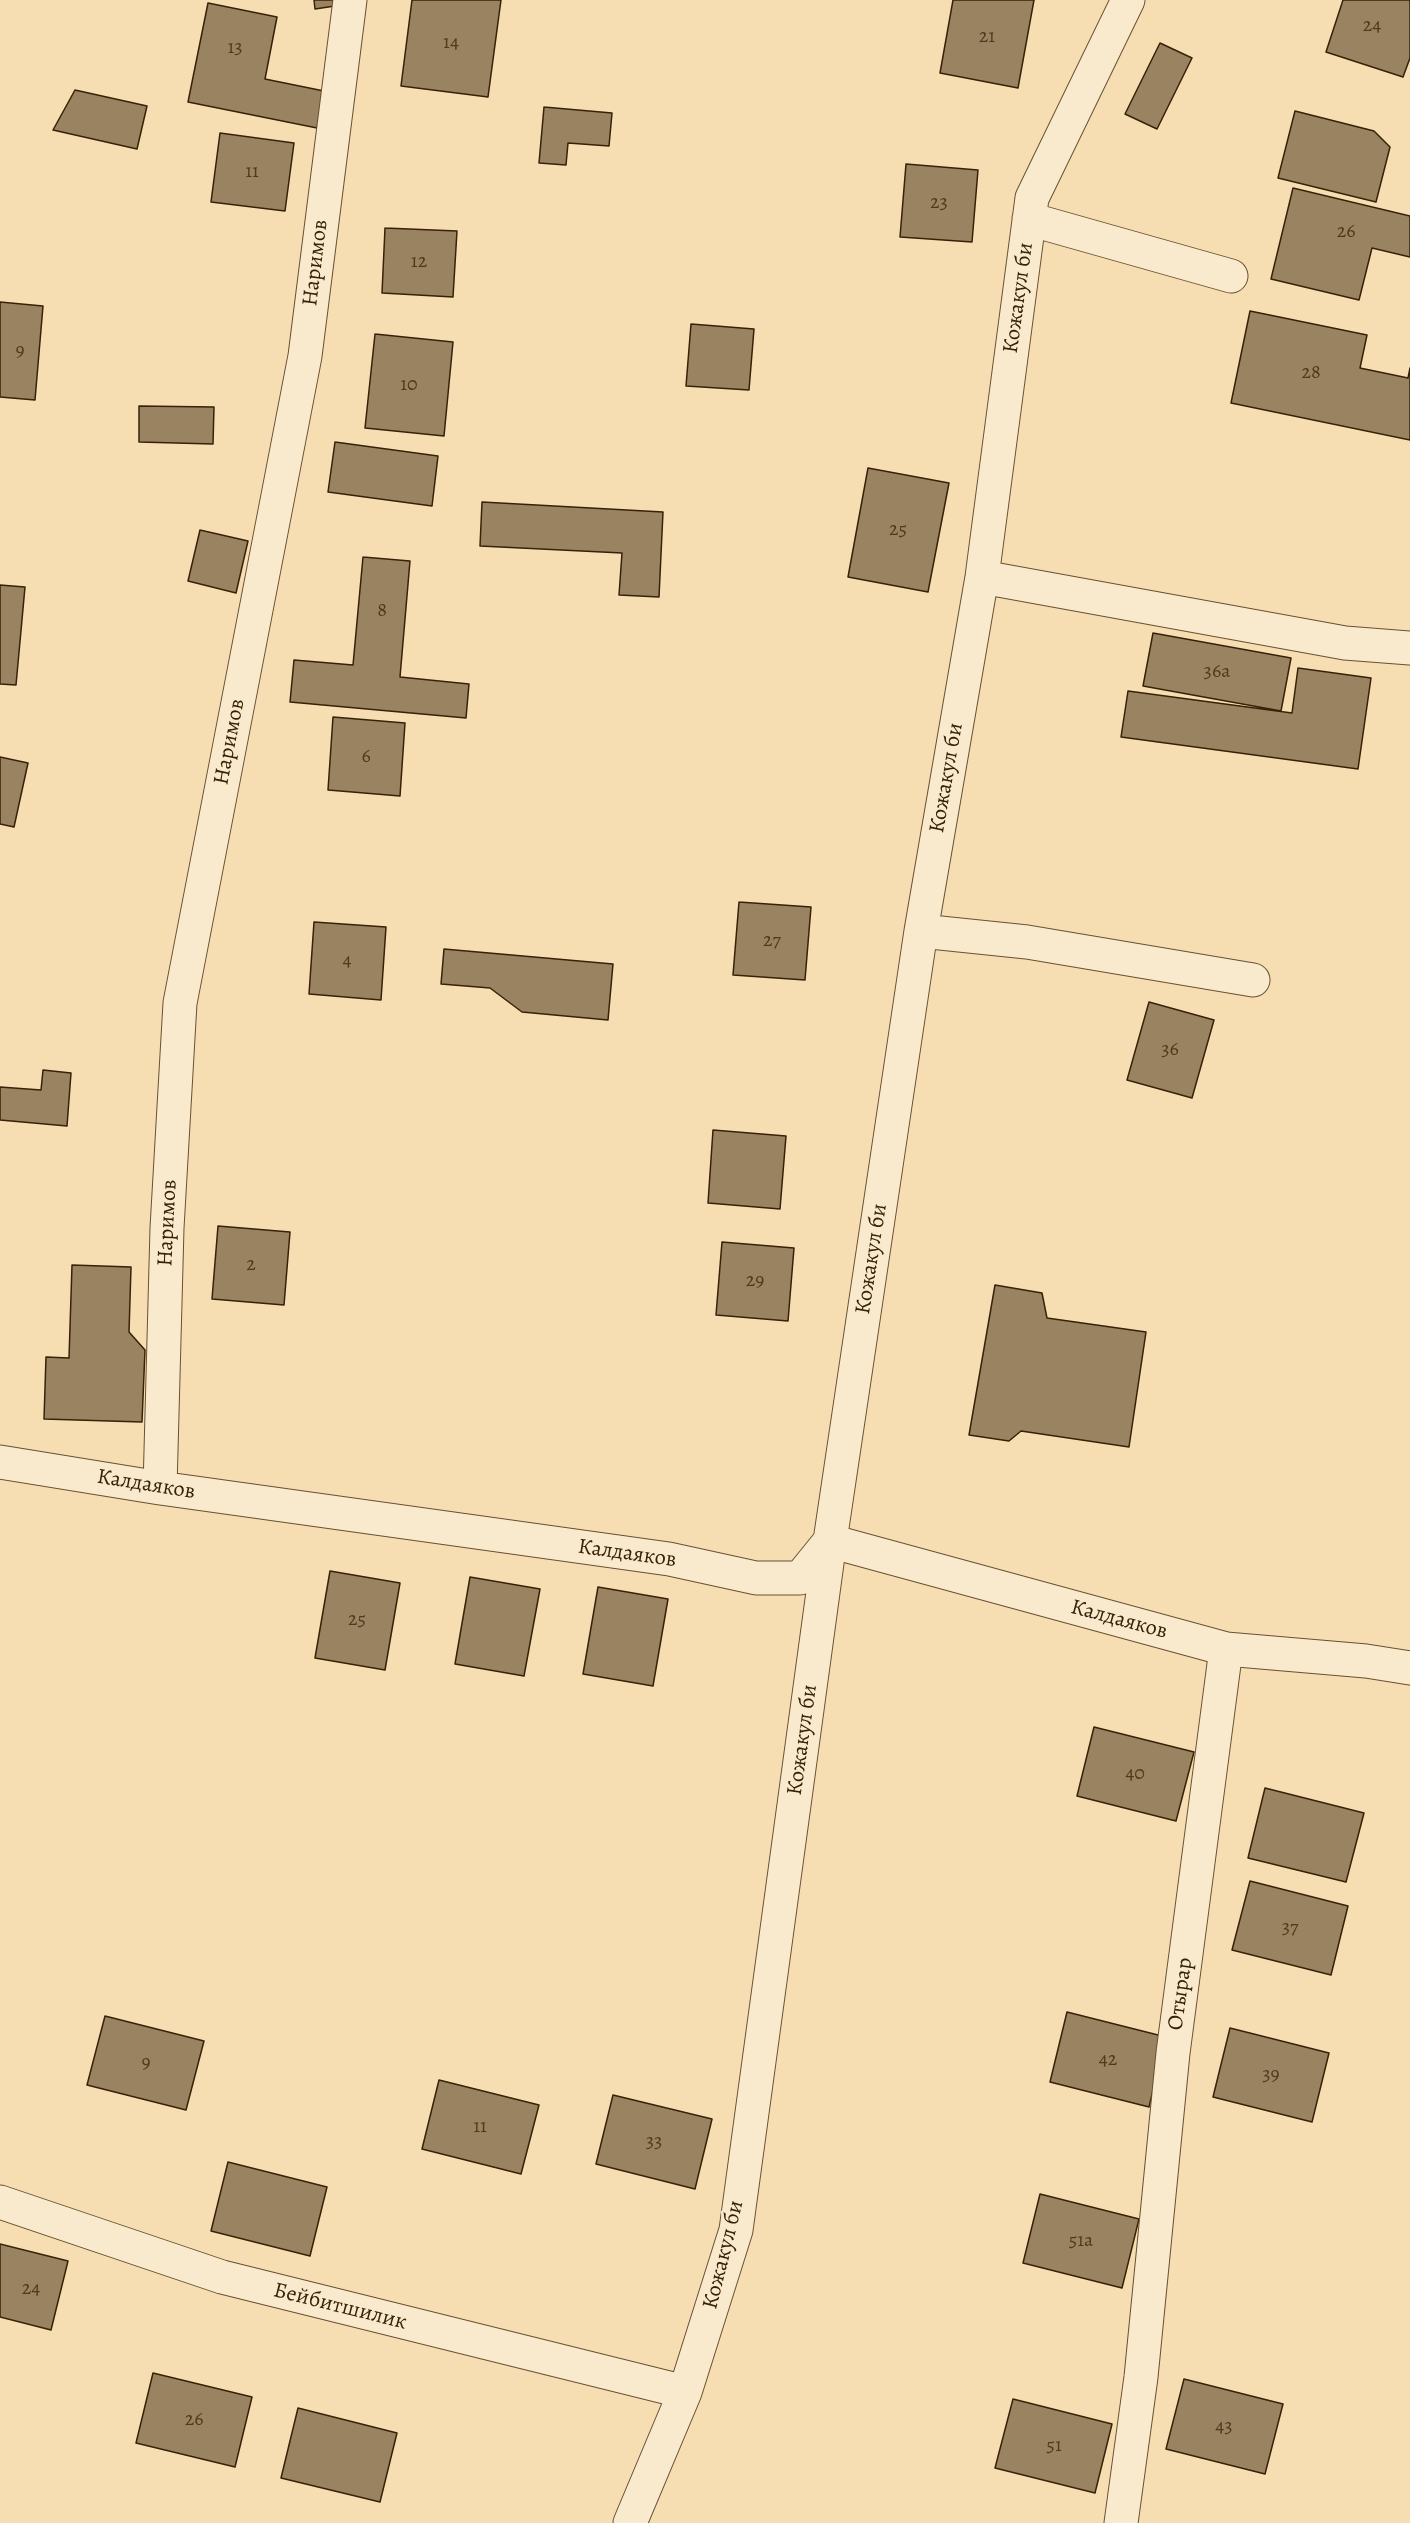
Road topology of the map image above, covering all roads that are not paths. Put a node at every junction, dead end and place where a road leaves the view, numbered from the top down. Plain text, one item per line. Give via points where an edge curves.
1 (350, 0) edge
2 (1128, 0) edge
3 (1029, 219) junction
4 (1231, 276) dead end
5 (982, 577) junction
6 (1410, 648) edge
7 (921, 931) junction
8 (1253, 980) dead end
9 (0, 1462) edge
10 (160, 1488) junction
11 (830, 1541) junction
12 (1226, 1650) junction
13 (1410, 1668) edge
14 (0, 2202) edge
15 (685, 2392) junction
16 (630, 2523) edge
17 (1120, 2523) edge

1 - 10 street, Наримов via 305,356 180,1003 167,1228
2 - 3 street, Кожакул би via 1032,198
3 - 4 street
3 - 5 street, Кожакул би
5 - 6 street via 1345,643
5 - 7 street, Кожакул би
7 - 8 street via 1027,942
7 - 11 street, Кожакул би
9 - 10 street, Калдаяков
10 - 11 street, Калдаяков via 669,1559 756,1578 800,1578
11 - 12 street, Калдаяков
11 - 15 street, Кожакул би via 736,2230
12 - 13 street
12 - 17 street, Отырар via 1173,2052 1141,2378
14 - 15 street, Бейбитшилик via 222,2277
15 - 16 street, Кожакул би

